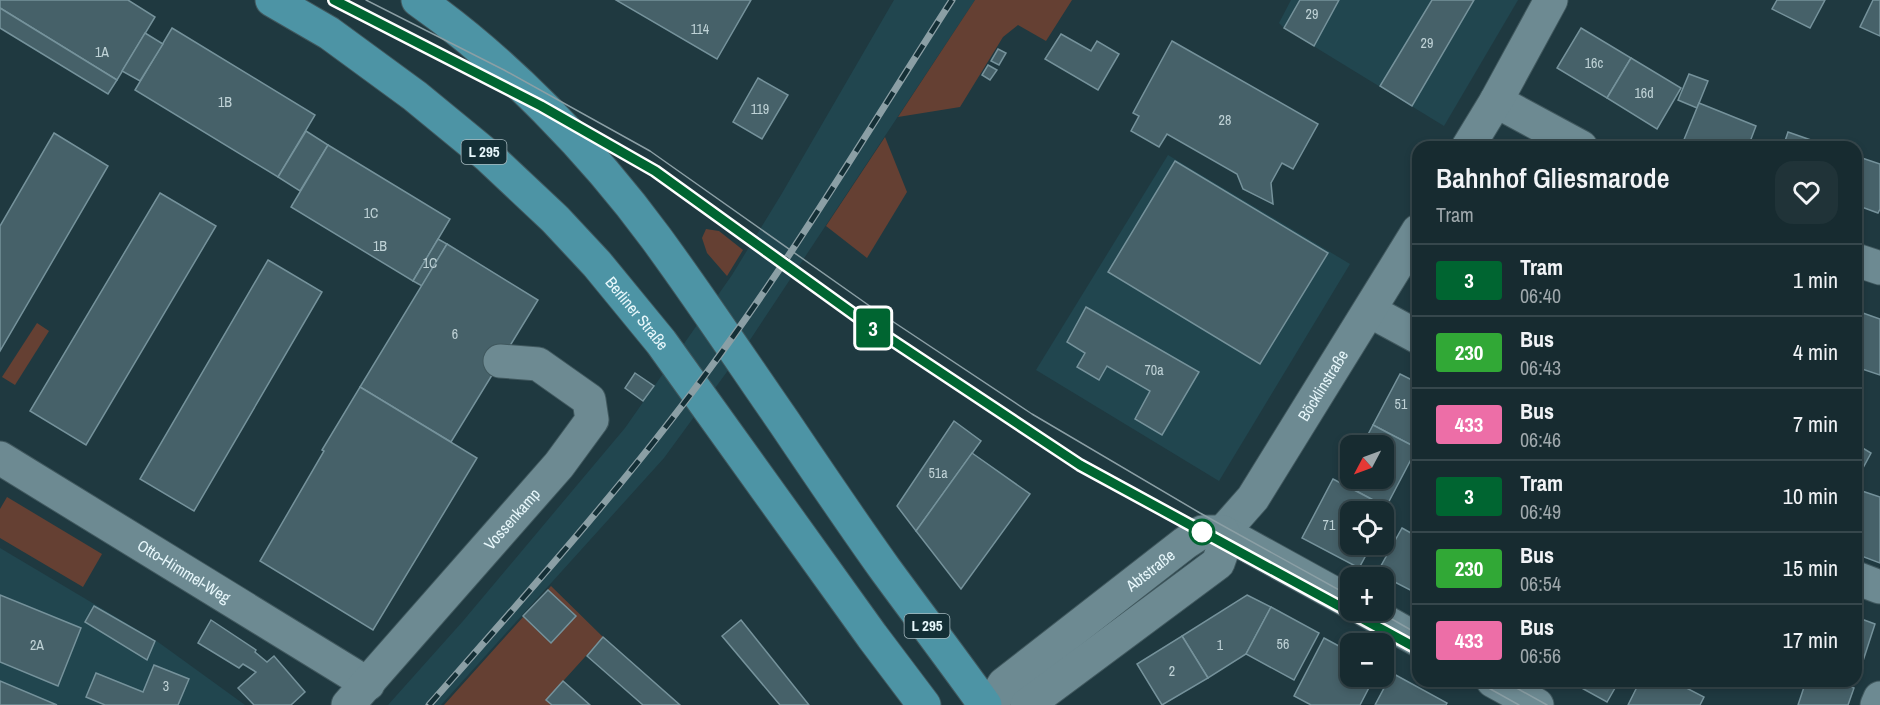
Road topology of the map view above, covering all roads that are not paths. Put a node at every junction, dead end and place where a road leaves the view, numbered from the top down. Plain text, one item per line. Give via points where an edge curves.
1 (272, 0) edge
2 (418, 0) edge
3 (1551, 0) edge
4 (1496, 101) junction
5 (1472, 141) edge
6 (1570, 141) edge
7 (1412, 241) edge
8 (1862, 262) edge
9 (1880, 268) edge
10 (1370, 311) junction
11 (1412, 335) edge
12 (500, 361) dead end
13 (0, 458) edge
14 (1223, 532) junction
15 (1862, 580) edge
16 (1880, 587) edge
17 (1340, 596) edge
18 (1384, 621) edge
19 (1412, 637) edge
20 (1503, 687) edge
21 (358, 694) edge
22 (1880, 698) edge
23 (924, 705) edge
24 (985, 705) edge
25 (991, 705) edge
26 (1027, 705) edge
27 (1536, 705) edge
28 (1878, 705) edge

1 - 23 main road, Berliner Straße / L 295 via 329,33 415,96 488,156 590,256 661,342
2 - 24 main road, L 295 via 494,61 541,106 648,228 884,568
3 - 4 street
4 - 5 street
4 - 6 street
7 - 10 street, Böcklinstraße
8 - 9 street
10 - 11 street
10 - 14 street, Böcklinstraße via 1253,498
12 - 21 street, Vossenkamp via 538,364 590,400 592,420 559,465
13 - 21 street, Otto-Himmel-Weg
14 - 17 street
14 - 25 street, Abtstraße via 1202,532 1185,543 1004,684
14 - 26 street, Abtstraße via 1225,543 1218,563
15 - 16 street
18 - 19 street
20 - 27 street
22 - 28 street

